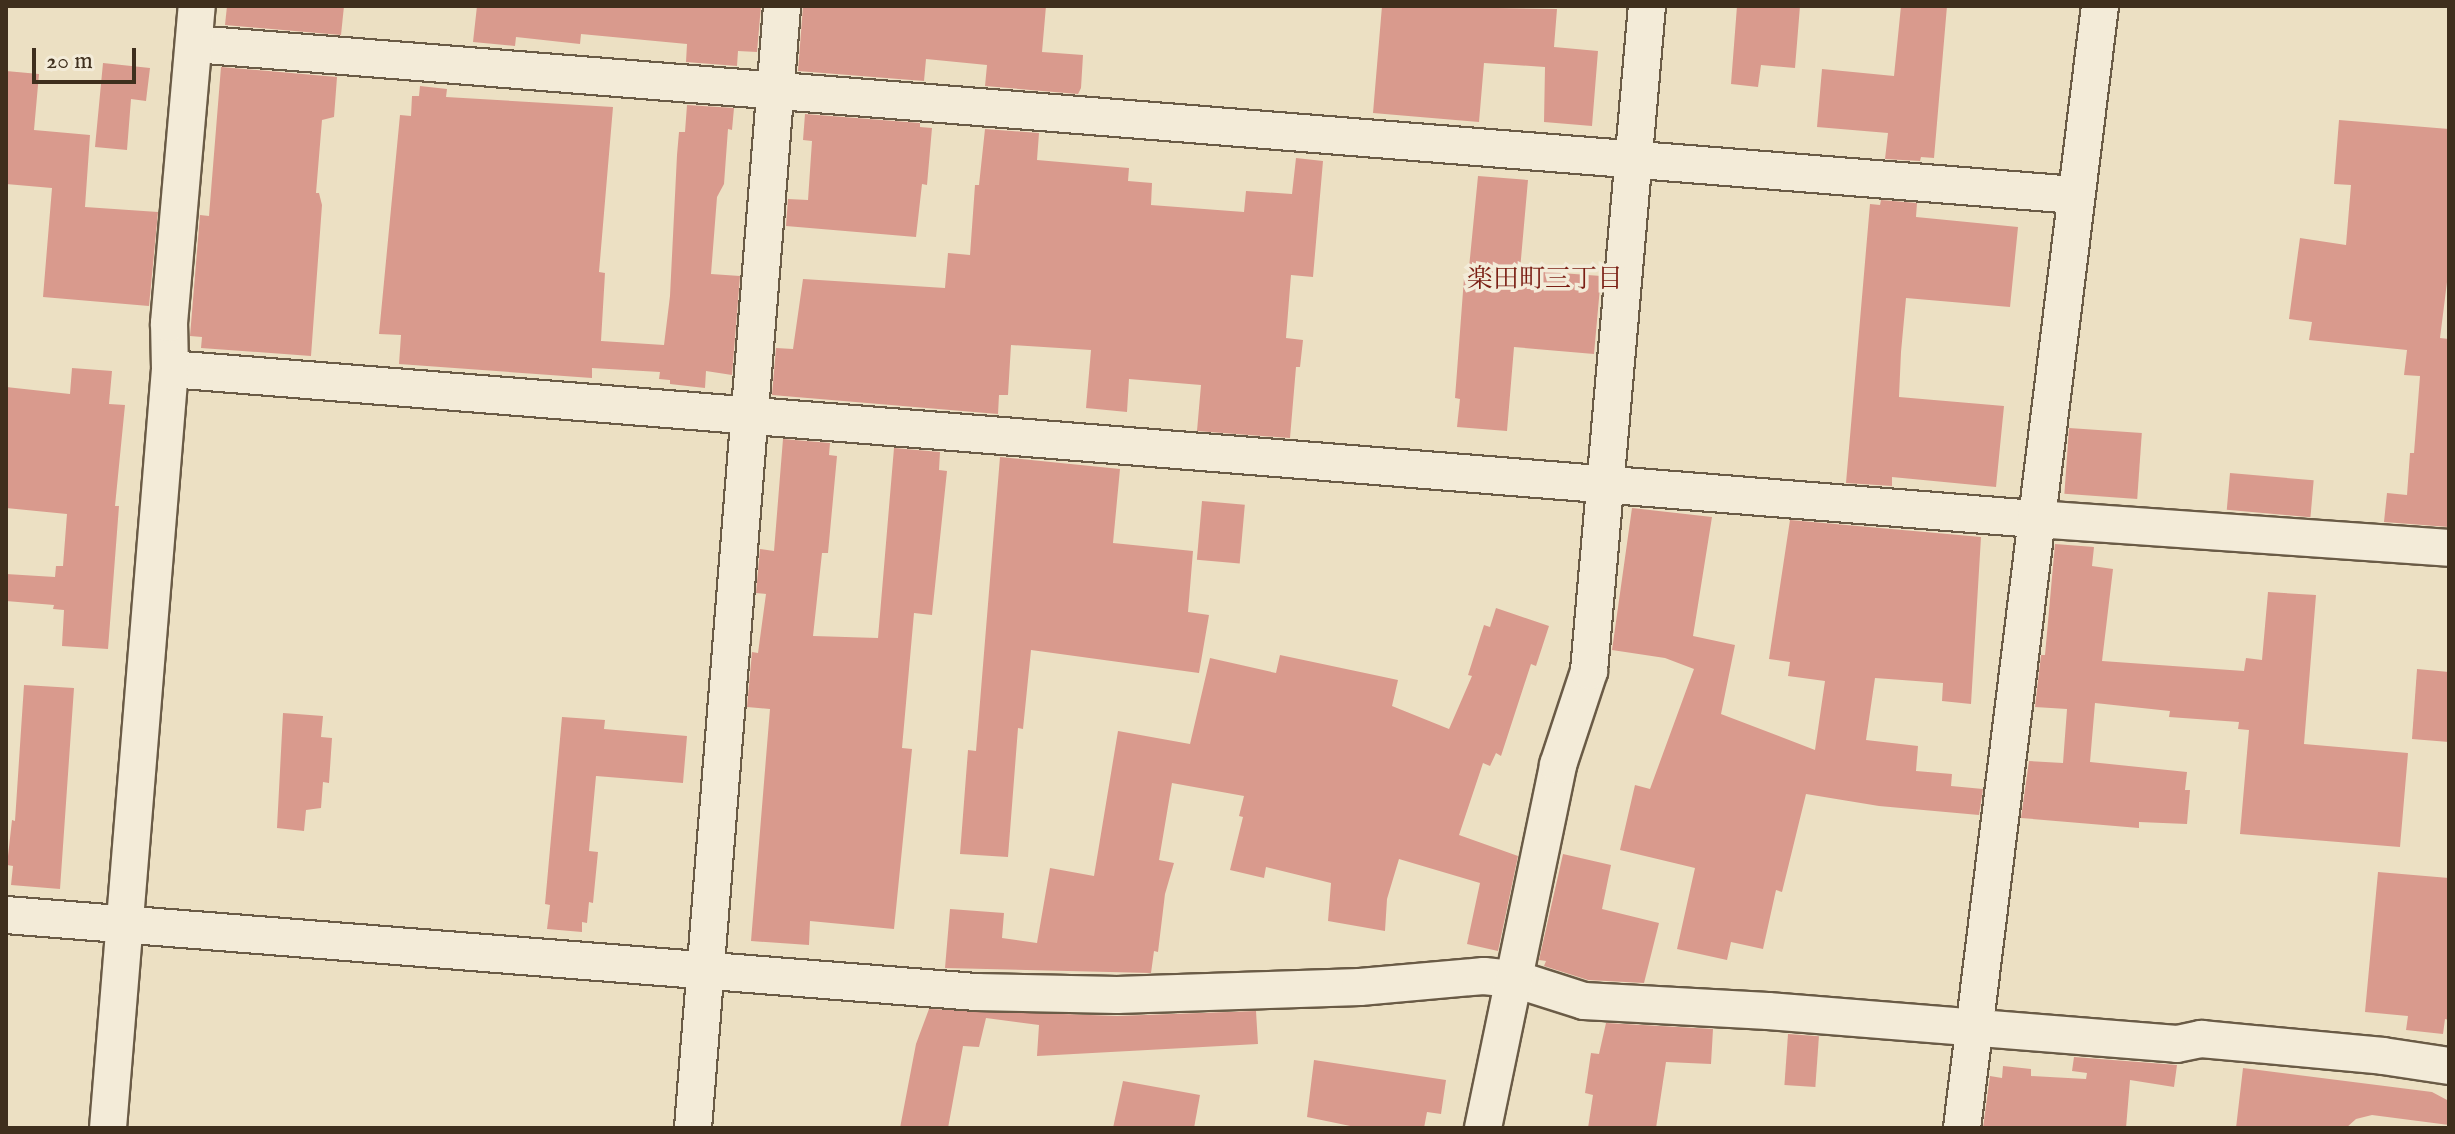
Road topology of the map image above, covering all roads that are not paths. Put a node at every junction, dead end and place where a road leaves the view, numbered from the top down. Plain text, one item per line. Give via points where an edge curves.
1 (197, 6) edge
2 (782, 6) edge
3 (1647, 6) edge
4 (2100, 6) edge
5 (194, 44) junction
6 (773, 93) junction
7 (1635, 160) junction
8 (2076, 195) junction
9 (170, 369) junction
10 (750, 413) junction
11 (1607, 484) junction
12 (2036, 519) junction
13 (2449, 548) edge
14 (6, 915) edge
15 (125, 924) junction
16 (705, 971) junction
17 (1515, 979) junction
18 (1977, 1027) junction
19 (2449, 1066) edge
20 (108, 1128) edge
21 (693, 1128) edge
22 (1483, 1128) edge
23 (1962, 1128) edge

1 - 5 street
2 - 6 street
3 - 7 street
4 - 8 street
5 - 6 street
5 - 9 street via 169,323
6 - 7 street
6 - 10 street
7 - 8 street
7 - 11 street
8 - 12 street
9 - 10 street
9 - 15 street
10 - 11 street
10 - 16 street
11 - 12 street
11 - 17 street via 1589,671 1558,765
12 - 13 street
12 - 18 street
14 - 15 street
15 - 16 street
15 - 20 street
16 - 17 street via 976,992 1117,995 1360,987 1484,976
16 - 21 street
17 - 18 street via 1584,1001
17 - 22 street
18 - 19 street via 2177,1044 2201,1039
18 - 23 street

